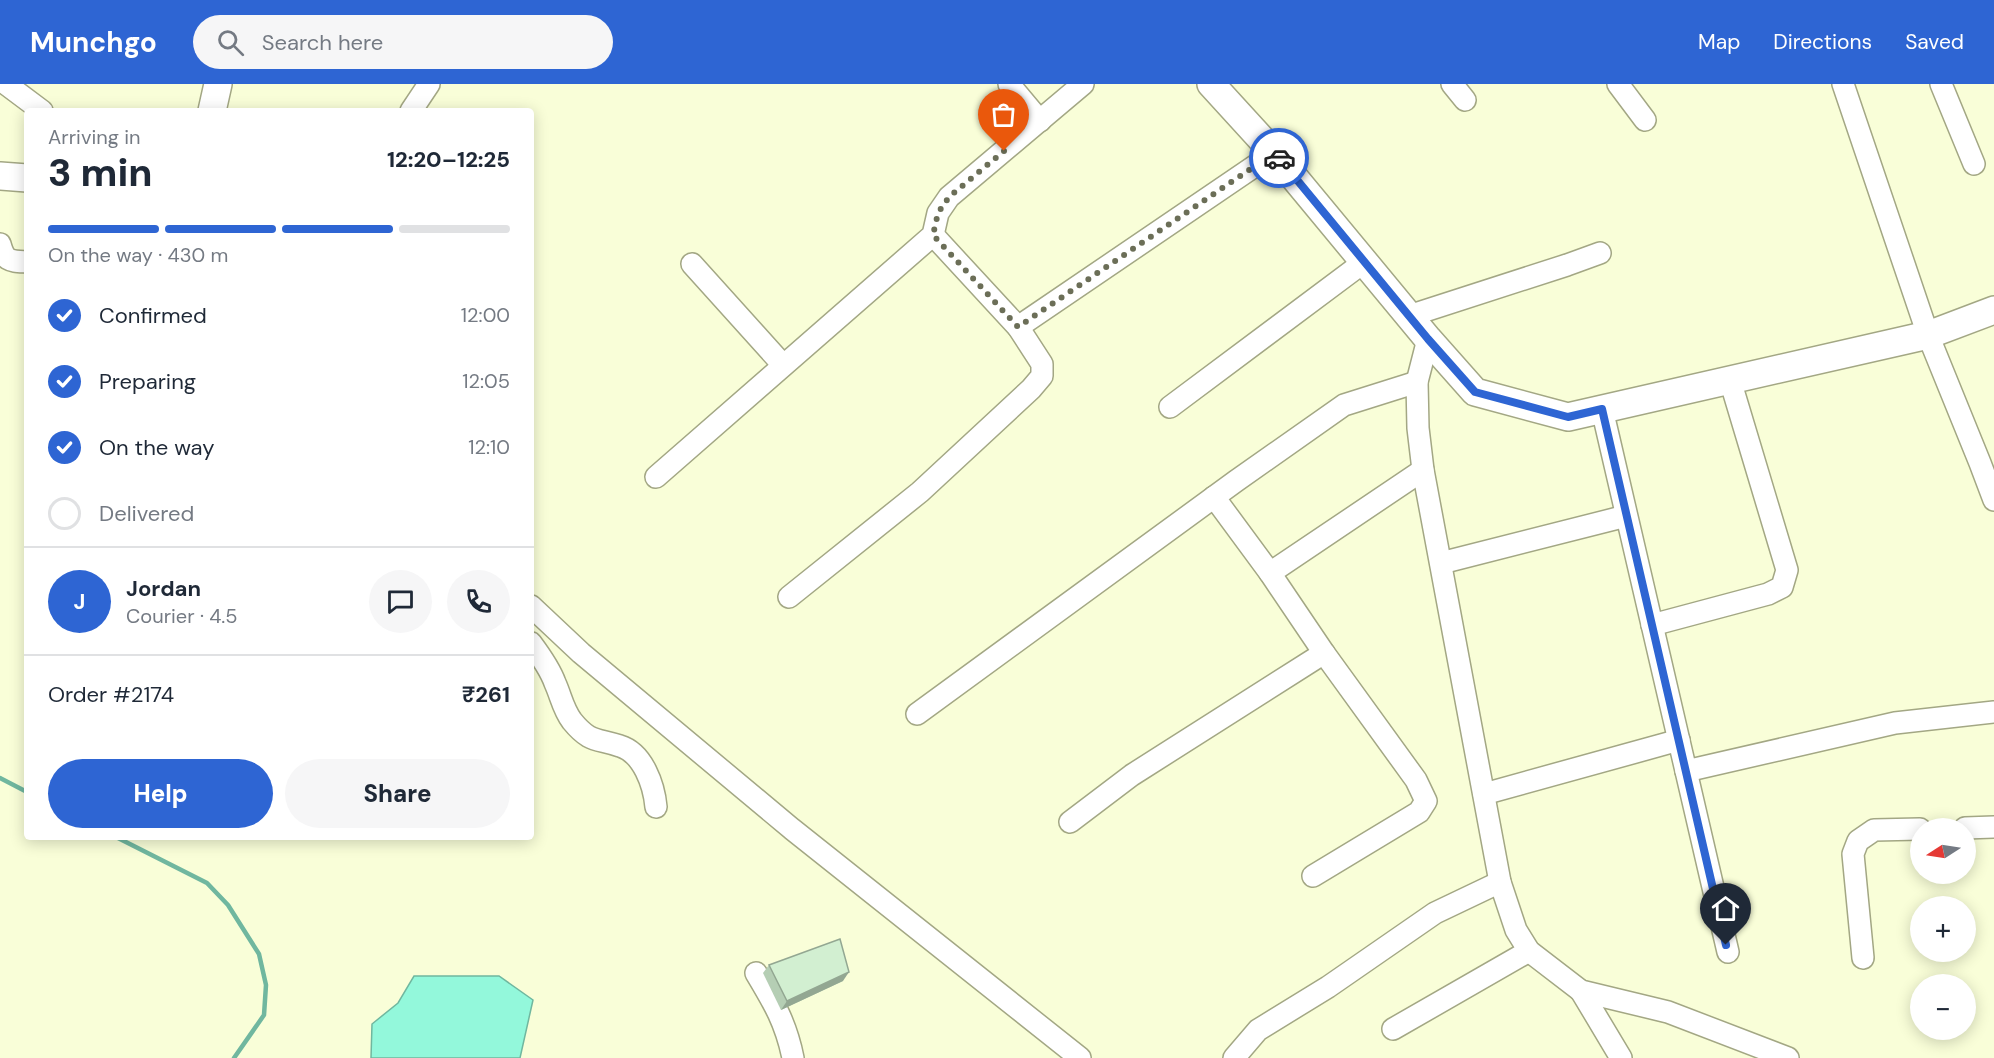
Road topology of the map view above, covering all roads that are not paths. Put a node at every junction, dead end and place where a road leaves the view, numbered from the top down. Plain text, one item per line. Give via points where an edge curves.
1 (6, 84) edge
2 (218, 84) edge
3 (429, 84) edge
4 (1009, 84) edge
5 (1083, 84) edge
6 (1211, 84) edge
7 (1618, 84) edge
8 (1843, 84) edge
9 (1941, 84) edge
10 (38, 108) edge
11 (213, 108) edge
12 (413, 108) edge
13 (1645, 120) dead end
14 (1040, 121) junction
15 (1274, 153) junction
16 (1974, 164) dead end
17 (0, 176) edge
18 (24, 178) edge
19 (933, 235) junction
20 (0, 244) edge
21 (1600, 253) dead end
22 (24, 262) edge
23 (1364, 262) junction
24 (692, 264) dead end
25 (1994, 310) edge
26 (1409, 316) junction
27 (1018, 327) junction
28 (1928, 335) junction
29 (1428, 339) junction
30 (783, 365) junction
31 (1730, 380) junction
32 (1417, 382) junction
33 (1170, 407) dead end
34 (1602, 409) junction
35 (1424, 470) junction
36 (656, 477) dead end
37 (1215, 497) junction
38 (1994, 501) edge
39 (1626, 516) junction
40 (1441, 563) junction
41 (1270, 573) junction
42 (789, 597) dead end
43 (534, 609) edge
44 (1652, 625) junction
45 (534, 650) edge
46 (1324, 653) junction
47 (1994, 712) edge
48 (917, 714) dead end
49 (1679, 740) junction
50 (1686, 771) junction
51 (1484, 794) junction
52 (656, 807) dead end
53 (1070, 822) dead end
54 (1994, 827) edge
55 (1976, 828) edge
56 (1910, 829) edge
57 (1313, 876) dead end
58 (1500, 882) junction
59 (1529, 951) junction
60 (1728, 952) dead end
61 (1863, 958) dead end
62 (756, 973) dead end
63 (1581, 991) junction
64 (1393, 1029) dead end
65 (793, 1058) edge
66 (1080, 1058) edge
67 (1234, 1058) edge
68 (1621, 1058) edge
69 (1788, 1058) edge

1 - 10 street
2 - 11 main road
3 - 12 street
4 - 14 street
5 - 14 street
6 - 15 main road
7 - 13 street
8 - 28 street
9 - 16 street
14 - 19 street via 949,197 938,213
15 - 23 main road
15 - 27 street
17 - 18 main road
19 - 27 street
19 - 30 street
20 - 22 street via 9,260
21 - 26 street
23 - 26 main road
23 - 33 street
24 - 30 street
25 - 28 main road
26 - 29 main road
27 - 42 street via 1042,364 1042,376 1031,389 920,492
28 - 31 main road
28 - 38 street
29 - 32 street
29 - 34 main road via 1475,392 1568,417
30 - 36 street
31 - 34 main road
31 - 44 street via 1787,570 1782,587
32 - 35 street
32 - 37 street via 1344,405
34 - 39 street
35 - 40 street
35 - 41 street
37 - 41 street
37 - 48 street
39 - 40 street
39 - 44 street
40 - 51 street
41 - 46 street
43 - 66 street via 581,653 792,829
44 - 49 street
45 - 52 street via 555,681 564,708 583,734 622,746 637,756 655,792
46 - 53 street via 1132,776
46 - 57 street via 1416,780 1426,801 1419,812
47 - 50 street via 1895,723
49 - 50 street
49 - 51 street
50 - 60 street
51 - 58 street
54 - 55 street
56 - 61 street via 1874,830 1858,841 1853,854
58 - 59 street via 1516,930
58 - 67 street via 1435,913 1258,1030
59 - 63 street
59 - 64 street
62 - 65 street via 779,1011
63 - 68 street
63 - 69 street via 1668,1012

